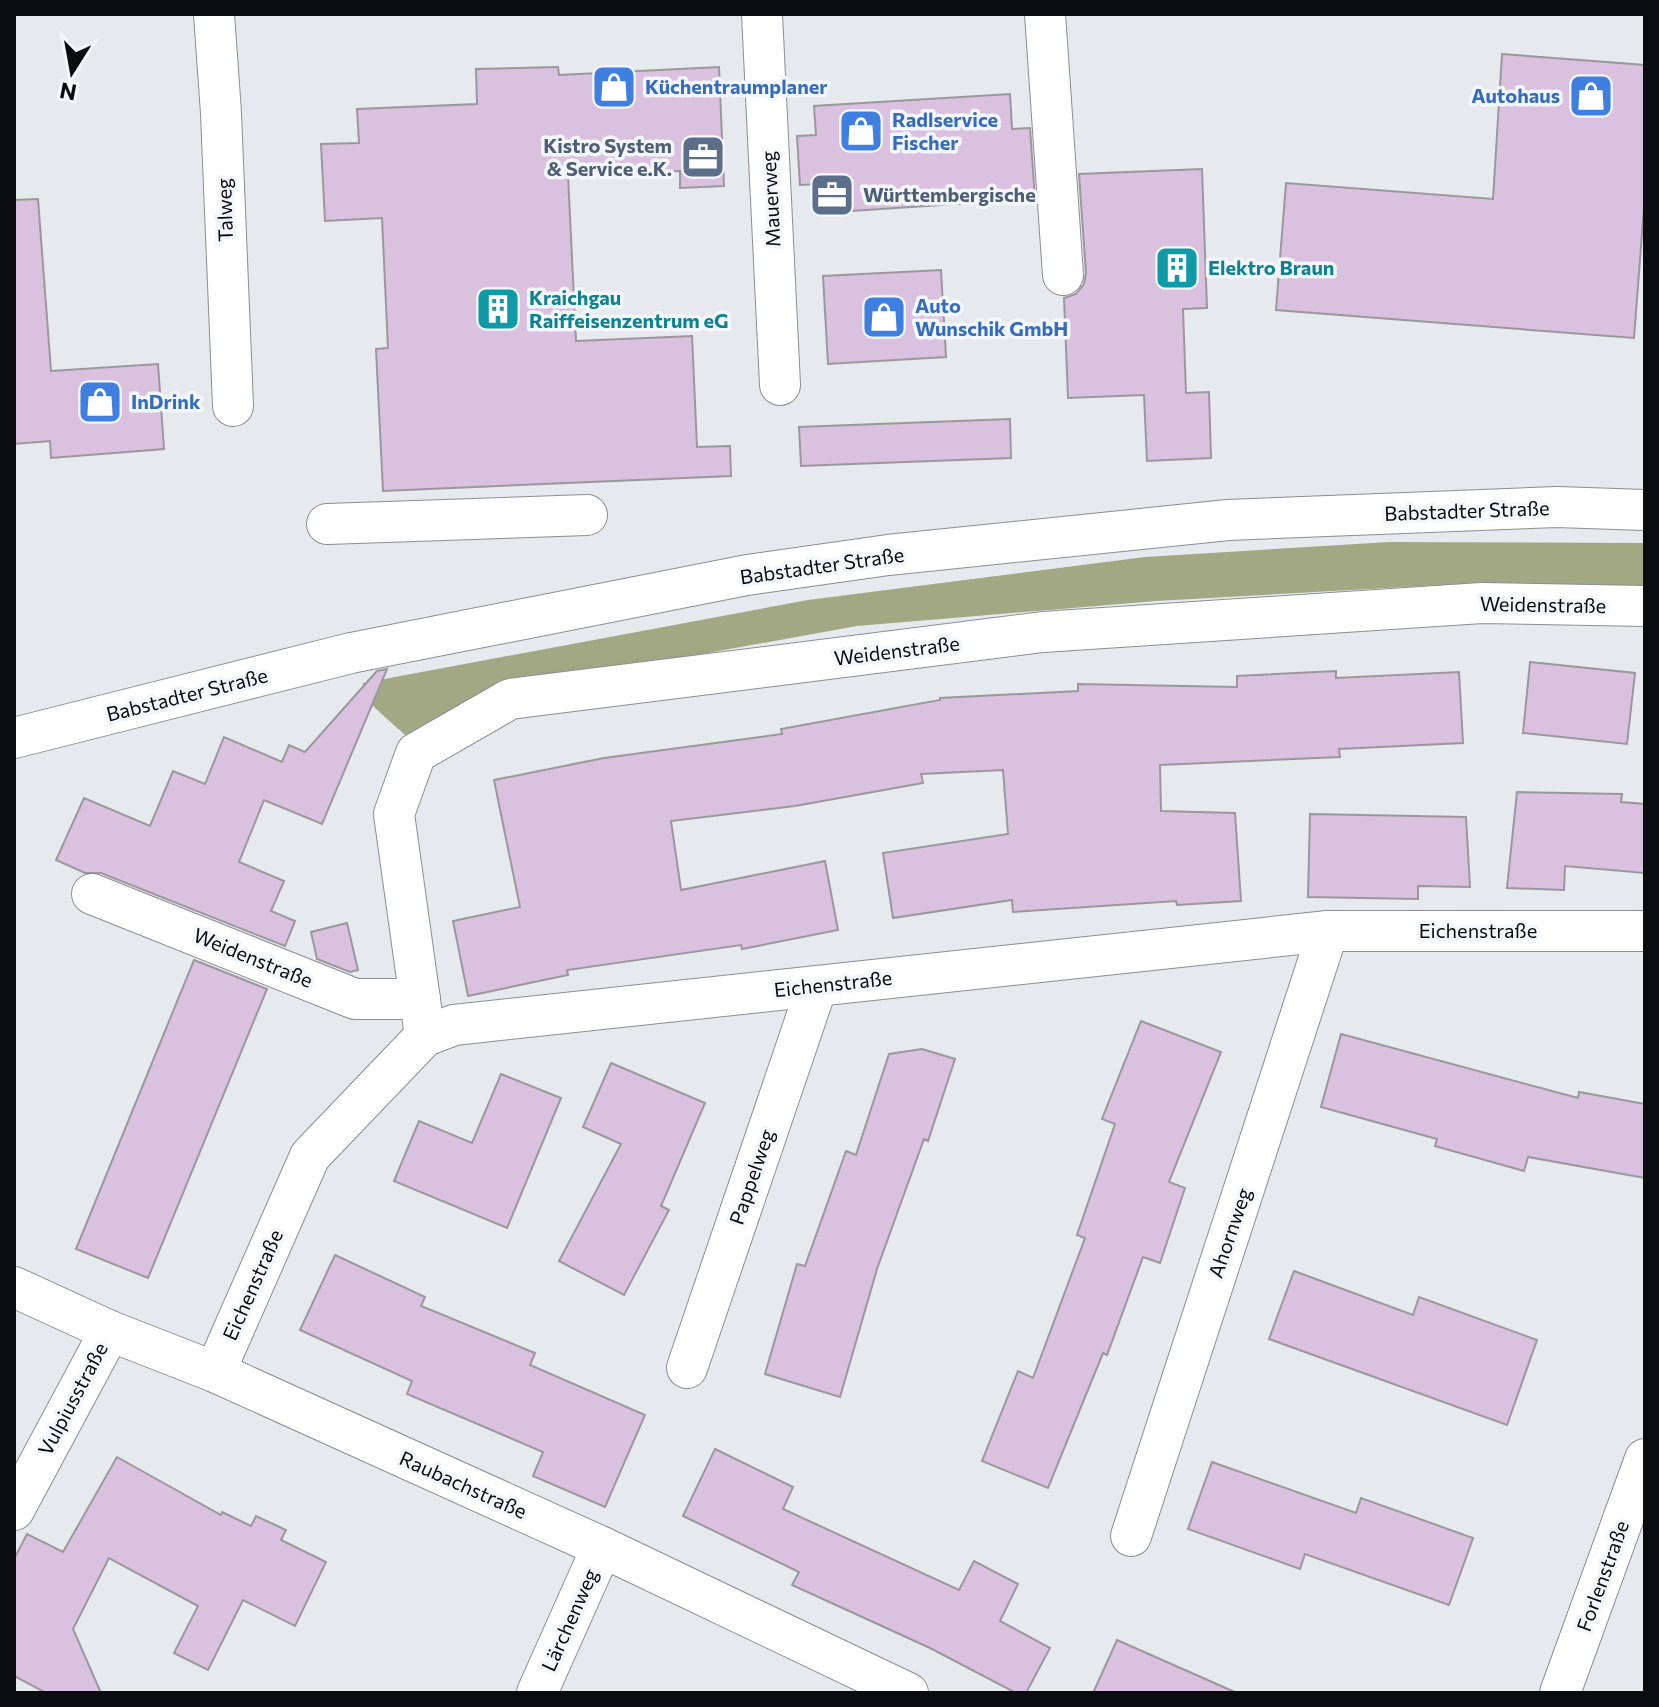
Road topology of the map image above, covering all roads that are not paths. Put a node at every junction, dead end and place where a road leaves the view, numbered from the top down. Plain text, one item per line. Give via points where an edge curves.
1 (214, 14) edge
2 (762, 14) edge
3 (1045, 14) edge
4 (1063, 275) dead end
5 (780, 385) dead end
6 (233, 406) dead end
7 (1645, 510) edge
8 (587, 515) dead end
9 (327, 524) dead end
10 (1645, 606) edge
11 (14, 738) edge
12 (92, 894) dead end
13 (1328, 931) junction
14 (1645, 931) edge
15 (817, 986) junction
16 (422, 1017) junction
17 (14, 1287) edge
18 (110, 1331) junction
19 (687, 1368) dead end
20 (215, 1372) junction
21 (1645, 1459) edge
22 (14, 1510) edge
23 (1131, 1536) dead end
24 (602, 1547) junction
25 (537, 1693) edge
26 (908, 1693) edge
27 (1560, 1693) edge

1 - 6 street, Talweg
2 - 5 street, Mauerweg
3 - 4 street
7 - 11 street, Babstadter Straße via 1557,507 1228,520 747,575 351,653
8 - 9 street
10 - 16 street, Weidenstraße via 1482,603 1043,632 510,699 416,753 394,814
12 - 16 street, Weidenstraße via 355,999
13 - 14 street, Eichenstraße
13 - 15 street, Eichenstraße
13 - 23 street, Ahornweg
15 - 16 street, Eichenstraße via 454,1025
15 - 19 street, Pappelweg
16 - 20 street, Eichenstraße via 310,1156
17 - 18 street, Raubachstraße
18 - 20 street, Raubachstraße
18 - 22 street, Vulpiusstraße
20 - 24 street, Raubachstraße
21 - 27 street, Forlenstraße
24 - 25 street, Lärchenweg
24 - 26 street, Raubachstraße

